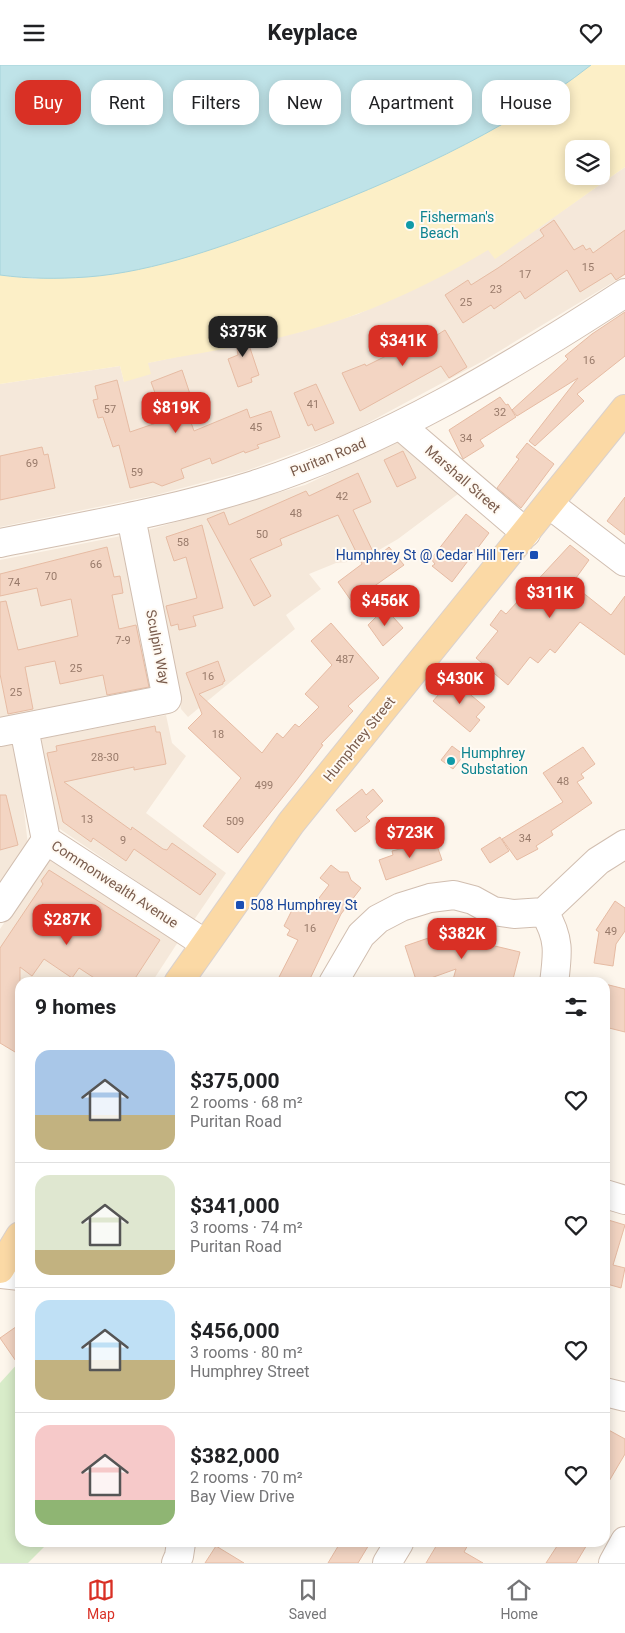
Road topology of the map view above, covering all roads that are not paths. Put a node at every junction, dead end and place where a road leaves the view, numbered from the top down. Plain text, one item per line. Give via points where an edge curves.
1 (625, 293) edge
2 (625, 409) edge
3 (401, 426) junction
4 (549, 504) junction
5 (131, 517) junction
6 (526, 533) junction
7 (0, 543) edge
8 (625, 562) edge
9 (12, 730) edge
10 (46, 840) junction
11 (625, 844) edge
12 (0, 907) edge
13 (544, 912) junction
14 (204, 943) junction
15 (182, 977) edge
16 (336, 977) edge
17 (555, 977) edge
18 (610, 1196) edge
19 (625, 1200) edge
20 (15, 1244) edge
21 (0, 1269) edge
22 (0, 1274) edge
23 (15, 1276) edge
24 (610, 1393) edge
25 (625, 1397) edge
26 (181, 1547) edge
27 (397, 1547) edge
28 (176, 1563) edge
29 (387, 1563) edge

1 - 3 street, Puritan Road via 520,359
2 - 4 main road, Humphrey Street
3 - 5 street, Puritan Road via 252,486
3 - 6 street, Marshall Street
4 - 6 main road, Humphrey Street
4 - 8 street
5 - 7 street, Puritan Road
5 - 9 street, Sculpin Way via 168,699
6 - 14 main road, Humphrey Street via 291,823
9 - 10 street, Commonwealth Avenue
10 - 12 street
10 - 14 street, Commonwealth Avenue
11 - 13 street via 598,861
13 - 16 street via 514,914 493,911 473,900 454,895 401,907 378,919 361,935
13 - 17 street via 554,929 558,950
14 - 15 main road, Humphrey Street
18 - 19 street
20 - 21 main road
22 - 23 street
24 - 25 street
26 - 28 street
27 - 29 street

